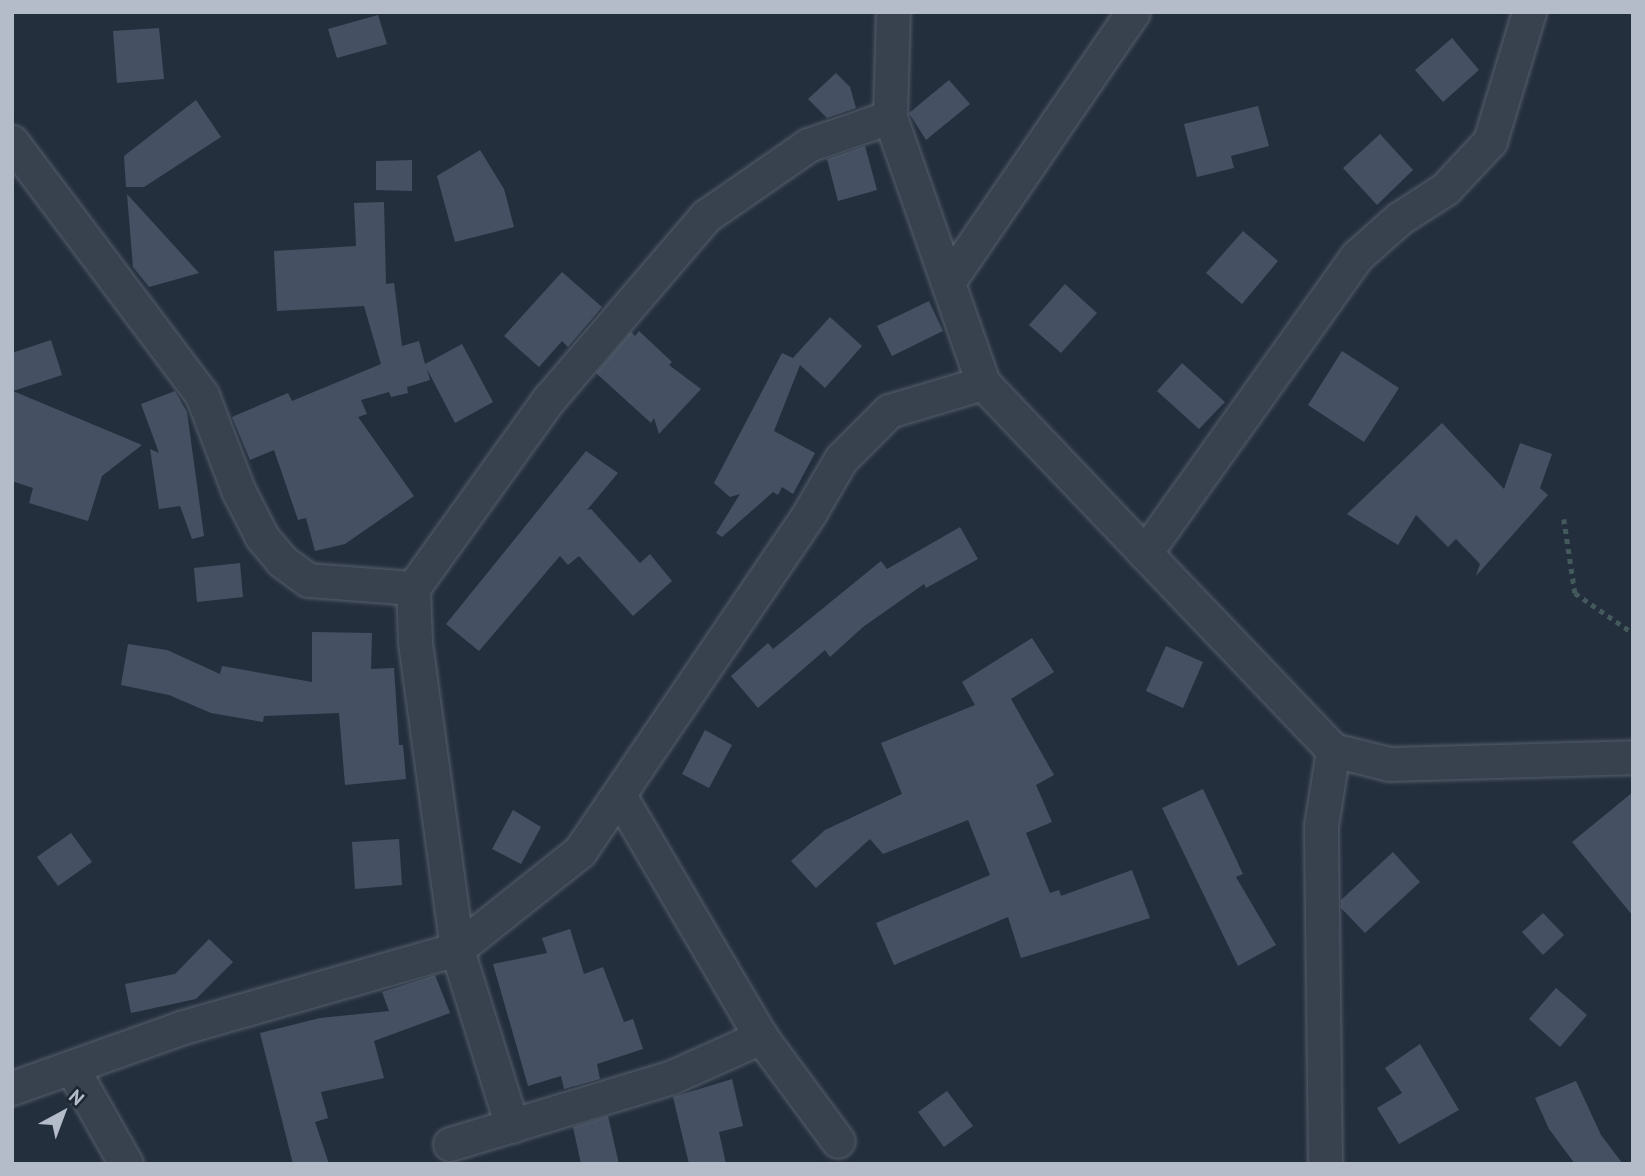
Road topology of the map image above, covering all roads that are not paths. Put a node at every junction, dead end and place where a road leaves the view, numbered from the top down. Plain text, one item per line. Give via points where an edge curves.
1 (893, 12) edge
2 (1133, 12) edge
3 (1530, 12) edge
4 (890, 117) junction
5 (12, 142) edge
6 (948, 282) junction
7 (983, 383) junction
8 (1145, 553) junction
9 (413, 587) junction
10 (1333, 750) junction
11 (1633, 757) edge
12 (619, 795) junction
13 (457, 949) junction
14 (761, 1037) junction
15 (72, 1068) junction
16 (12, 1088) edge
17 (512, 1126) junction
18 (838, 1141) dead end
19 (450, 1144) dead end
20 (126, 1164) edge
21 (1325, 1164) edge

1 - 4 street
2 - 6 street
3 - 8 street via 1490,141 1445,189 1400,218 1357,256
4 - 6 street
4 - 9 street via 808,145 706,216 549,398
5 - 9 street via 202,396 238,490 262,537 282,561 308,580
6 - 7 street
7 - 8 street
7 - 12 street via 889,411 841,459
8 - 10 street
9 - 13 street via 415,641
10 - 11 street via 1389,764
10 - 21 street via 1321,826
12 - 13 street via 580,851
12 - 14 street
13 - 15 street via 183,1027
13 - 17 street
14 - 17 street via 672,1077
14 - 18 street
15 - 16 street
15 - 20 street
17 - 19 street

